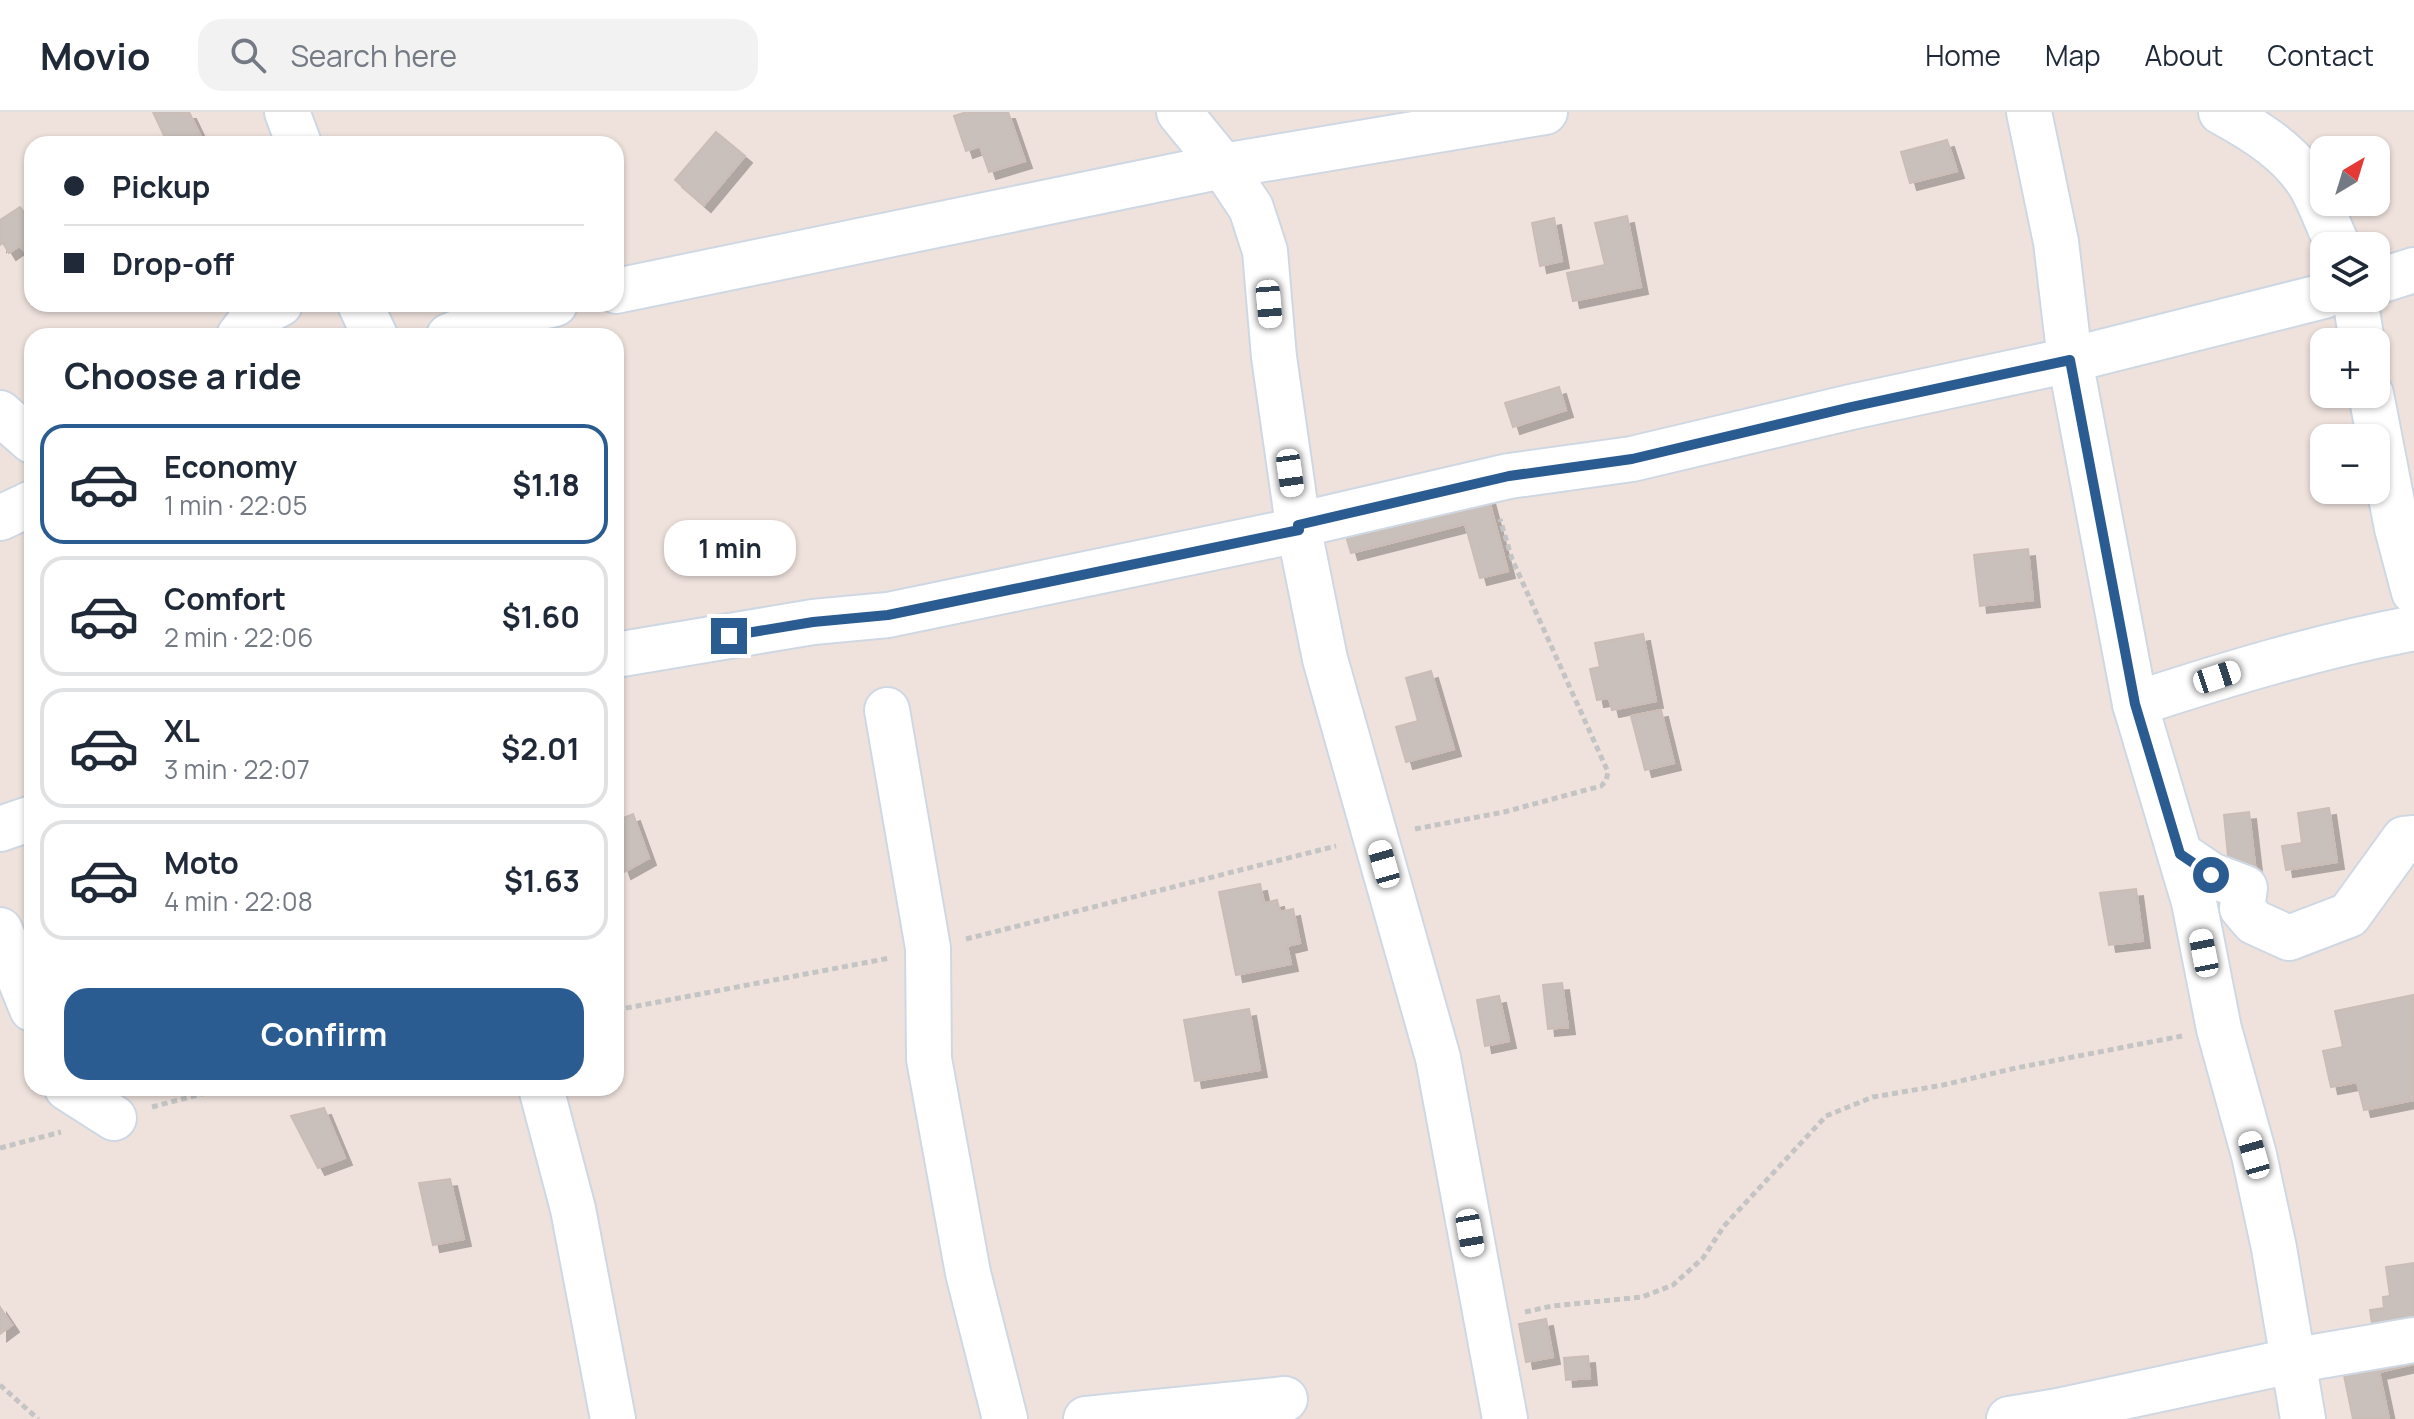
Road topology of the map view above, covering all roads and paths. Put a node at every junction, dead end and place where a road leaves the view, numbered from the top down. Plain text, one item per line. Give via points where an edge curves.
1 (287, 112) edge
2 (1179, 112) edge
3 (1545, 112) edge
4 (2029, 112) edge
5 (2221, 112) edge
6 (296, 136) edge
7 (1223, 166) junction
8 (2332, 232) edge
9 (2414, 270) edge
10 (2390, 278) edge
11 (624, 289) edge
12 (2310, 300) edge
13 (265, 312) edge
14 (518, 312) edge
15 (245, 328) edge
16 (469, 328) edge
17 (2070, 360) junction
18 (2374, 408) edge
19 (0, 413) edge
20 (24, 434) edge
21 (1488, 481) junction
22 (24, 507) edge
23 (0, 518) edge
24 (1298, 527) junction
25 (2414, 592) edge
26 (2414, 628) edge
27 (624, 654) edge
28 (2135, 704) junction
29 (887, 710) dead end
30 (24, 821) edge
31 (0, 829) edge
32 (1375, 836) junction
33 (2414, 838) edge
34 (2180, 854) junction
35 (0, 930) edge
36 (928, 948) junction
37 (24, 989) edge
38 (624, 1009) edge
39 (2219, 1029) junction
40 (80, 1096) edge
41 (543, 1096) edge
42 (114, 1118) dead end
43 (1485, 1321) junction
44 (2414, 1340) edge
45 (2291, 1361) junction
46 (0, 1385) edge
47 (1285, 1399) dead end
48 (38, 1419) edge
49 (613, 1419) edge
50 (1005, 1419) edge
51 (1086, 1419) edge
52 (1505, 1419) edge
53 (2009, 1419) edge
54 (2303, 1419) edge

1 - 6 street
2 - 7 street
3 - 7 street
4 - 17 street via 2056,242
5 - 8 street via 2288,157 2311,187
7 - 11 street
7 - 24 street via 1251,208 1265,251
9 - 10 street
12 - 17 street
13 - 15 street
14 - 16 street
17 - 21 street via 1632,459
17 - 28 street
18 - 25 street
19 - 20 street
21 - 24 street
21 - 32 path via 1512,559 1608,772 1606,781 1504,812
22 - 23 street
24 - 27 street via 888,615
24 - 32 street via 1325,659
26 - 28 street via 2245,668
28 - 34 street
29 - 36 street
30 - 31 street
32 - 36 path
32 - 43 street via 1438,1058
33 - 34 street via 2404,839 2349,915 2289,938 2254,922 2242,908 2245,888 2211,875
34 - 39 street
35 - 37 street
36 - 38 path
36 - 50 street via 929,1059 968,1273
39 - 43 path via 1873,1097 1826,1116 1724,1226 1703,1258 1673,1285 1642,1297 1552,1306
39 - 45 street via 2254,1155
40 - 42 street
41 - 49 street via 573,1209
43 - 52 street
44 - 45 street
45 - 53 street
45 - 54 street
46 - 48 path
47 - 51 street

